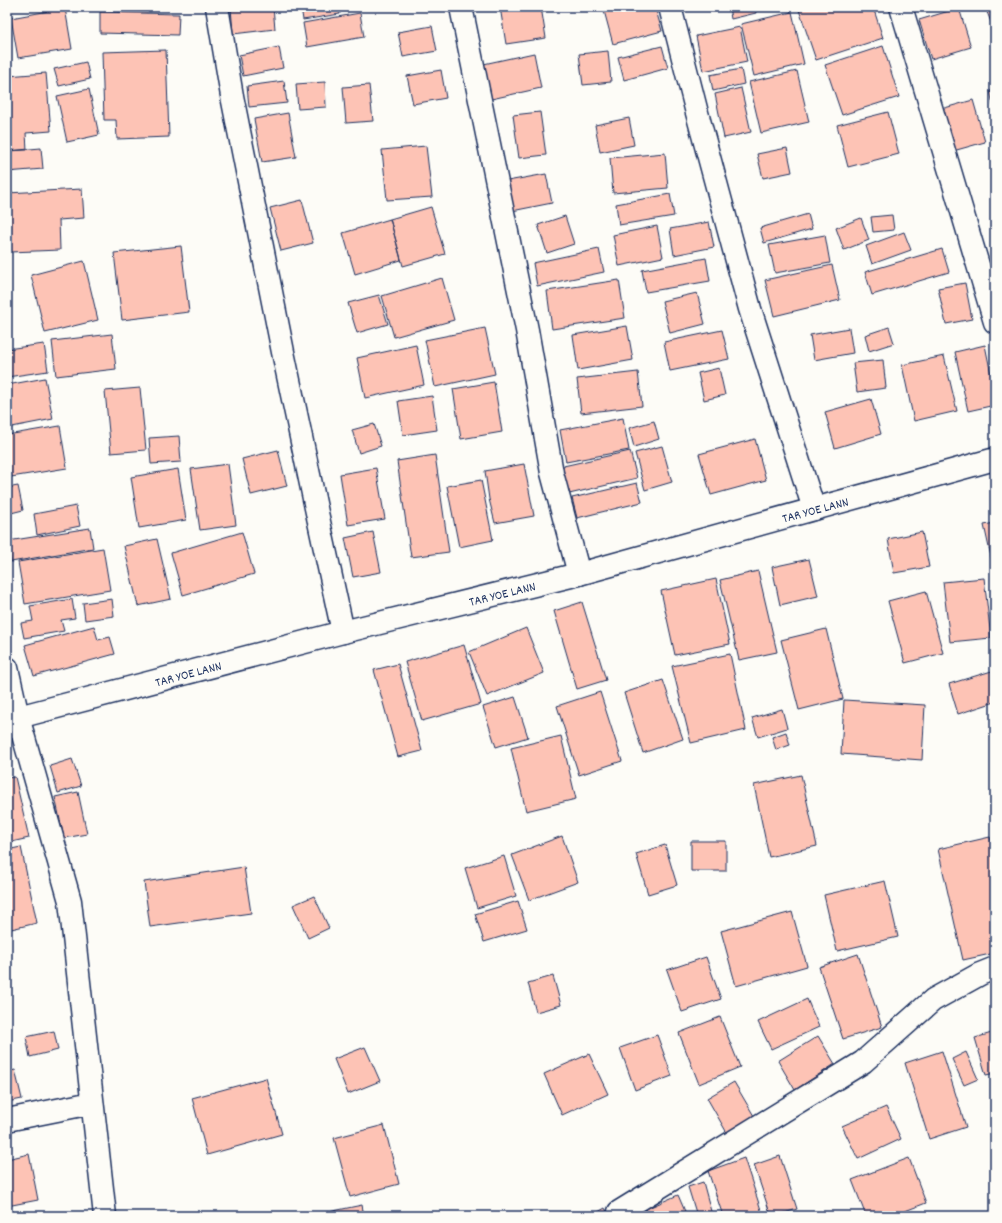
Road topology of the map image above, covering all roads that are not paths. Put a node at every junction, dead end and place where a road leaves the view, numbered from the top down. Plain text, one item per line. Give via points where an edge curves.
1 (217, 7) edge
2 (461, 7) edge
3 (670, 7) edge
4 (901, 7) edge
5 (995, 322) edge
6 (995, 459) edge
7 (814, 509) junction
8 (579, 574) junction
9 (343, 632) junction
10 (7, 668) edge
11 (13, 718) edge
12 (995, 968) edge
13 (92, 1103) junction
14 (7, 1120) edge
15 (619, 1212) dead end
16 (105, 1216) edge

1 - 9 street via 232,96 280,336
2 - 8 street via 527,330 552,473
3 - 7 street via 750,309
4 - 5 street
6 - 7 street, TAR YOE LANN
7 - 8 street, TAR YOE LANN
8 - 9 street, TAR YOE LANN
9 - 11 street, TAR YOE LANN
10 - 11 street
11 - 13 street via 70,901
12 - 15 street via 933,1000 863,1062
13 - 14 street
13 - 16 street

